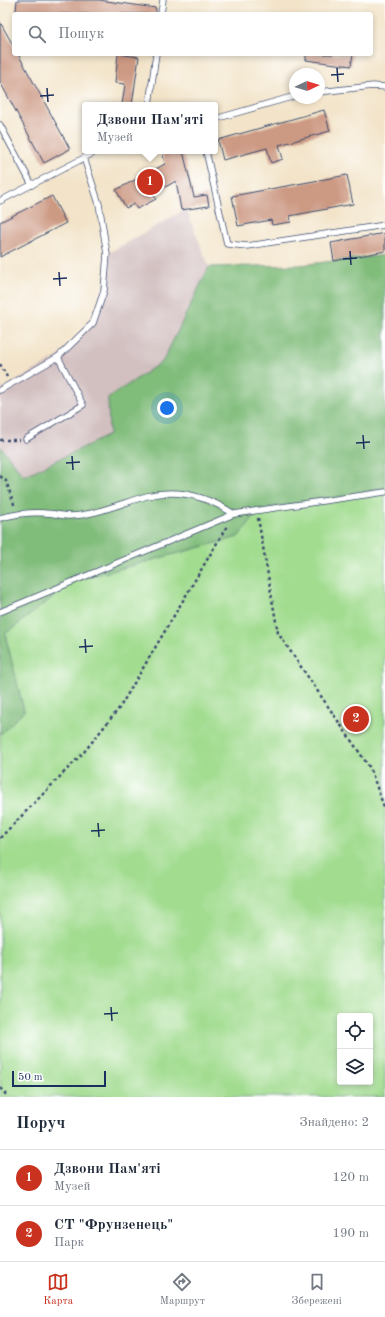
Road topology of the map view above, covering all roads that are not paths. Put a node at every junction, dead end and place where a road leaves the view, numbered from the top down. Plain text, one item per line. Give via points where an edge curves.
1 (163, 0) edge
2 (161, 12) edge
3 (156, 56) edge
4 (385, 86) edge
5 (325, 91) edge
6 (289, 98) edge
7 (149, 102) edge
8 (218, 118) edge
9 (0, 125) edge
10 (91, 154) edge
11 (207, 154) edge
12 (84, 158) junction
13 (32, 185) junction
14 (0, 201) edge
15 (385, 225) edge
16 (58, 357) junction
17 (0, 390) edge
18 (26, 439) road end
19 (385, 492) edge
20 (234, 514) junction
21 (0, 518) edge
22 (0, 612) edge

1 - 2 lane
3 - 7 lane
4 - 5 lane
6 - 8 lane
9 - 13 lane
10 - 12 lane
11 - 15 lane via 227,244 247,246
12 - 13 lane
12 - 16 lane via 99,204 106,247 104,291 93,323
13 - 14 lane
16 - 17 lane
16 - 18 lane via 82,406
19 - 20 lane
20 - 21 lane via 218,504 187,493 148,496 96,512 70,516 45,513 17,514
20 - 22 lane

